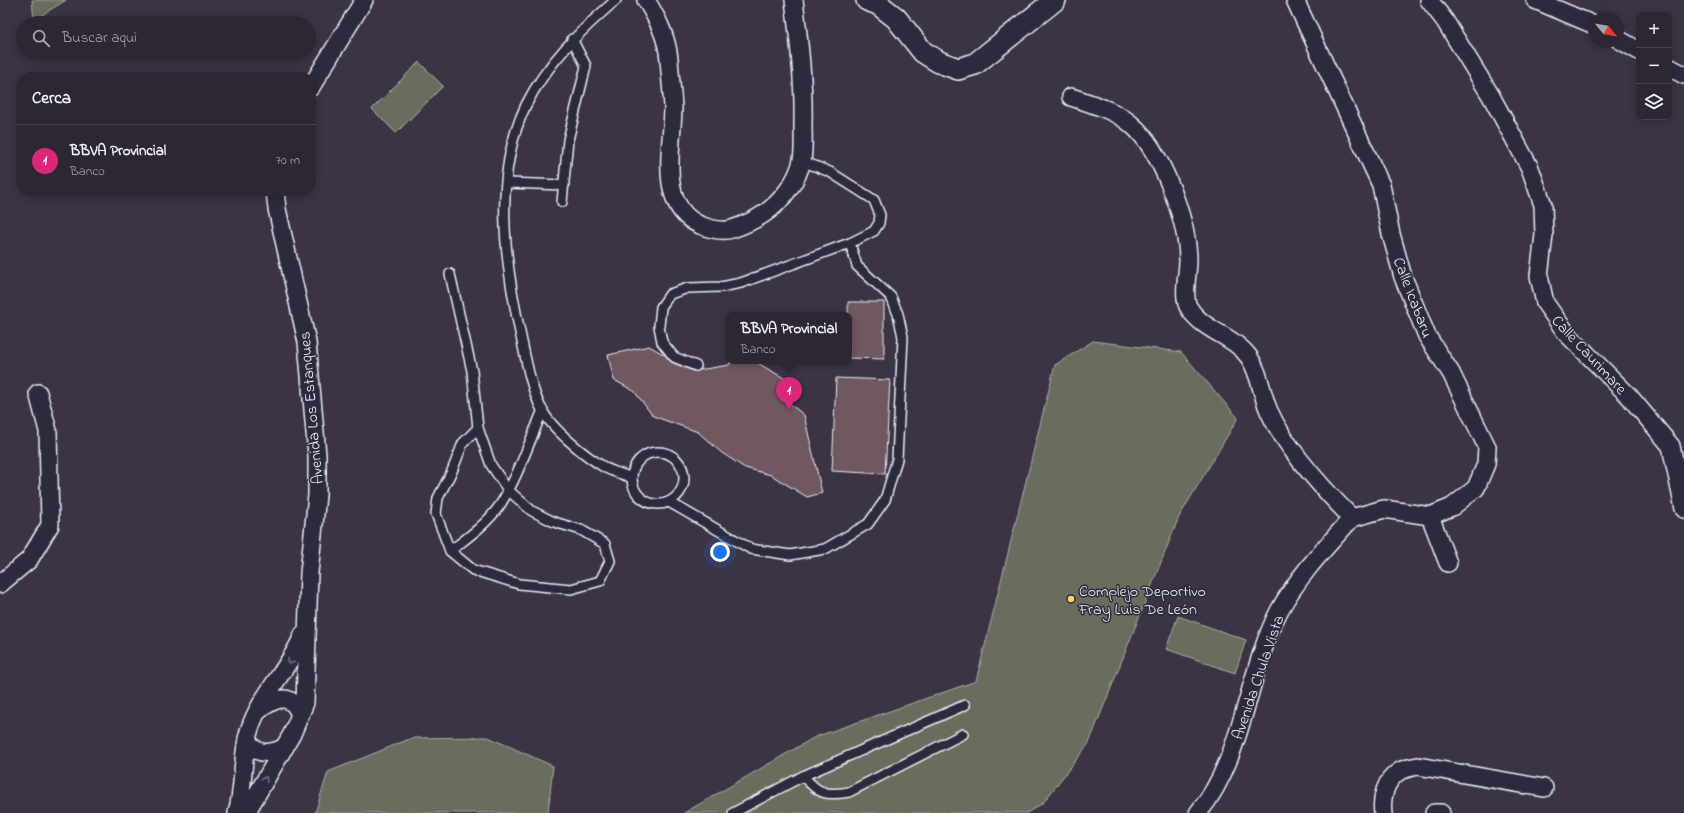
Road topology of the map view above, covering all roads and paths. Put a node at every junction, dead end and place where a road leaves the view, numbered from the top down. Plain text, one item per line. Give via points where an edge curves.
1 (364, 0) edge
2 (616, 0) edge
3 (646, 0) edge
4 (794, 0) edge
5 (867, 0) edge
6 (1055, 0) edge
7 (1295, 0) edge
8 (1429, 0) edge
9 (1535, 0) edge
10 (1588, 22) edge
11 (572, 39) junction
12 (1624, 42) edge
13 (1636, 49) edge
14 (1672, 69) edge
15 (1684, 75) edge
16 (316, 79) edge
17 (1071, 97) dead end
18 (802, 161) junction
19 (506, 183) junction
20 (564, 185) junction
21 (276, 196) edge
22 (562, 202) dead end
23 (850, 242) junction
24 (450, 274) dead end
25 (696, 366) dead end
26 (38, 393) dead end
27 (543, 410) junction
28 (478, 428) junction
29 (632, 478) junction
30 (508, 490) junction
31 (668, 502) junction
32 (1684, 509) edge
33 (1430, 516) junction
34 (1352, 518) junction
35 (450, 551) junction
36 (1448, 562) dead end
37 (0, 584) edge
38 (306, 627) junction
39 (965, 705) dead end
40 (257, 711) junction
41 (300, 715) junction
42 (963, 734) dead end
43 (247, 739) junction
44 (284, 747) junction
45 (803, 776) junction
46 (1544, 788) dead end
47 (237, 813) edge
48 (246, 813) edge
49 (733, 813) edge
50 (1198, 813) edge
51 (1383, 813) edge
52 (1434, 813) edge
53 (1441, 813) edge

1 - 16 street
2 - 11 lane
3 - 18 street via 664,35 673,106 670,170 672,190 685,214 694,222 710,229 728,230 758,219 783,197
4 - 18 street via 804,89
5 - 6 street via 878,4 896,18 923,52 939,62 958,69 975,64
7 - 33 street, Calle Icabaru via 1381,185 1403,277 1427,336 1451,373 1487,447 1486,464 1476,488 1452,507
8 - 32 street, Calle Caurimare via 1446,21 1530,168 1544,205 1544,235 1538,276 1544,303 1567,334 1629,396 1671,446
9 - 10 street
11 - 19 lane via 548,68 526,106 513,139
11 - 20 lane via 586,66 568,140
12 - 13 street
14 - 15 street
17 - 34 street via 1107,109 1131,124 1150,146 1179,209 1188,260 1187,307 1199,322 1230,340 1248,357 1260,382 1269,411 1285,438 1326,492
18 - 23 lane via 830,172 874,200 880,215 879,223 874,231
19 - 20 lane
19 - 27 lane via 507,254 516,312 527,366
20 - 22 lane
21 - 38 street, Avenida Los Estanques via 307,342 317,455 317,495
23 - 25 lane via 741,283 688,288 670,294 662,307 659,326 662,342 674,357
23 - 31 lane via 857,266 891,296 898,314 902,337 897,459 885,500 868,524 825,549 790,555 751,549
24 - 28 lane via 472,371
26 - 37 street via 48,431 50,525 28,560
27 - 29 lane via 568,440 604,467
27 - 30 lane
28 - 30 lane via 491,465
28 - 35 lane via 463,443 438,498 436,514
29 - 31 lane via 639,496 646,501 660,504
29 - 31 lane via 634,469 647,455 660,452 673,456 682,468 684,479 679,494
30 - 35 lane via 499,506 476,531
30 - 35 lane via 532,511 554,522 581,530 605,544 610,561 600,581 571,589 518,584 473,570
33 - 34 street via 1384,509
33 - 36 street
34 - 50 street, Avenida Chula Vista via 1306,570 1279,612 1258,666 1230,757 1217,787
38 -> 40 street, Avenida Los Estanques via 297,650
38 - 41 street, Avenida Los Estanques via 305,703
39 - 45 lane
40 - 41 street via 280,698 293,703
40 - 43 street, Avenida Los Estanques
41 - 44 street, Avenida Los Estanques
42 - 45 lane via 849,792 831,795 819,792
43 - 44 street via 255,750 262,753 277,751
43 - 47 street, Avenida Los Estanques
48 -> 44 street, Avenida Los Estanques
45 - 49 lane
46 - 51 street via 1418,766 1400,771 1388,782 1382,798
52 - 53 street

